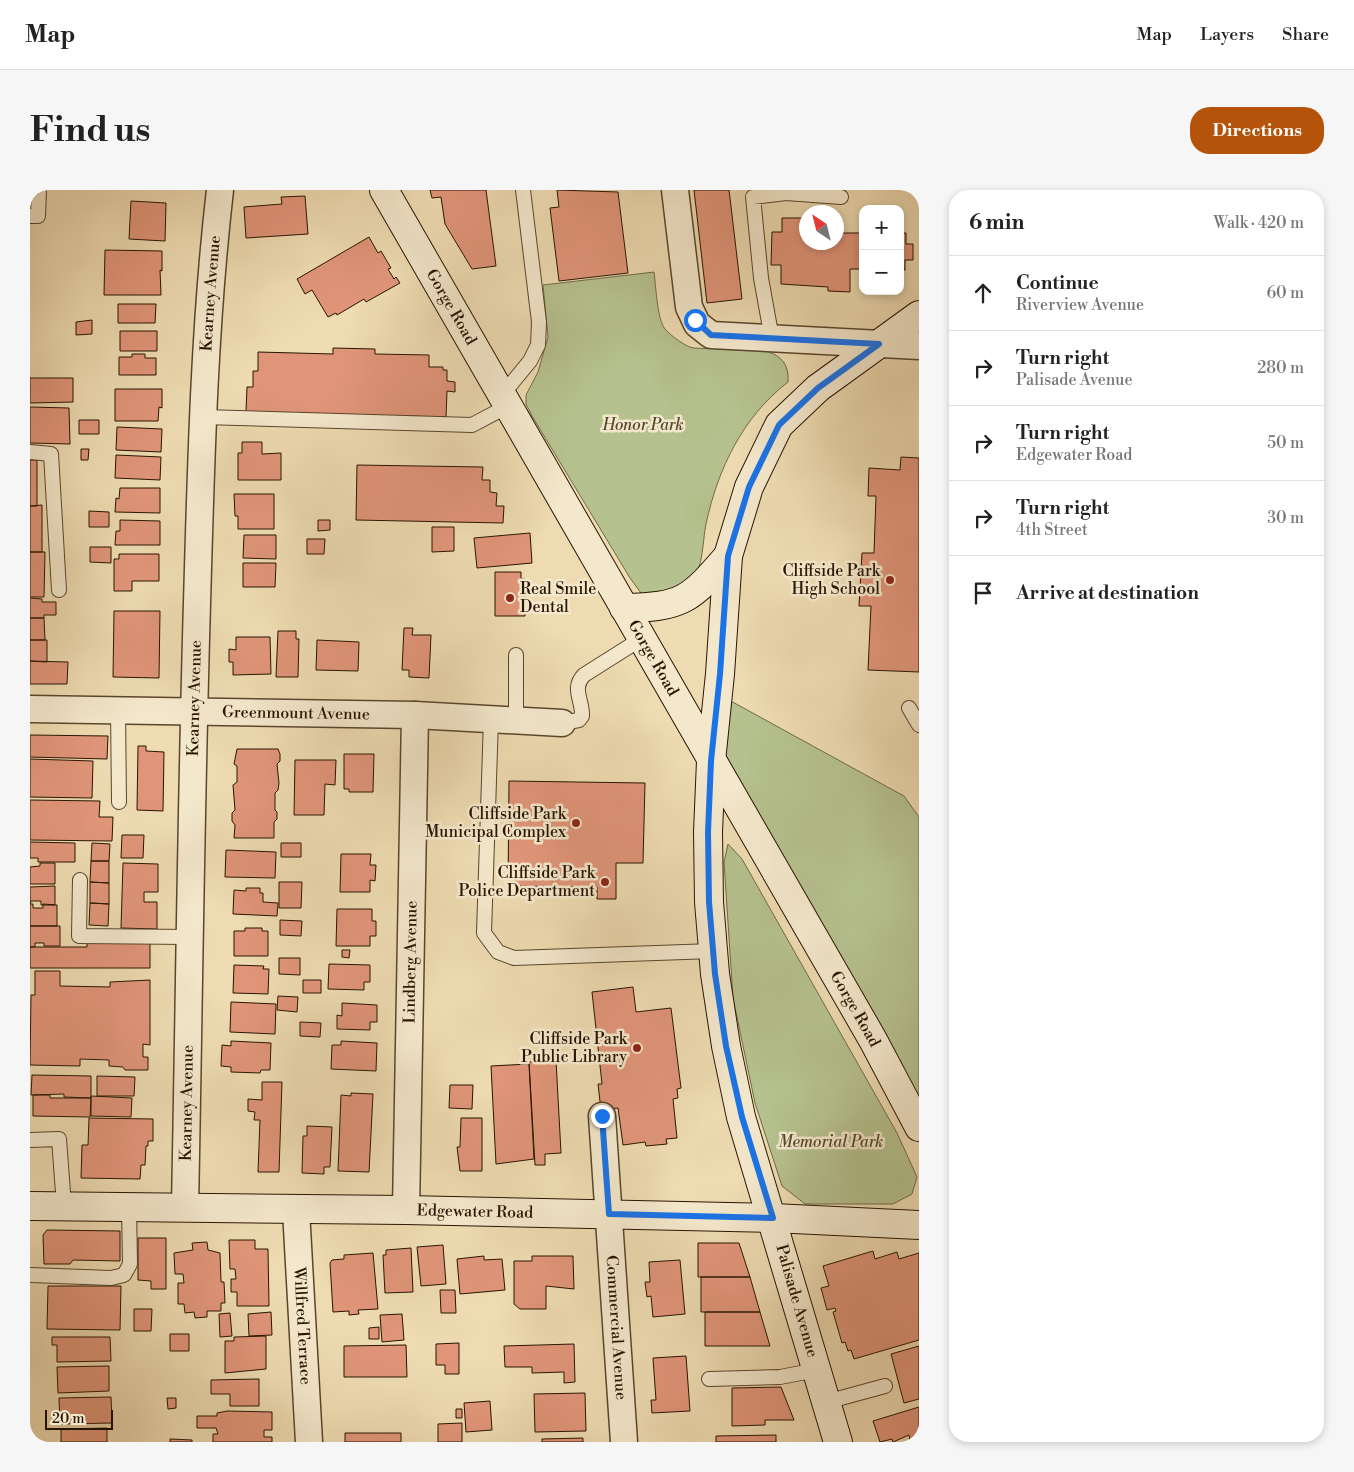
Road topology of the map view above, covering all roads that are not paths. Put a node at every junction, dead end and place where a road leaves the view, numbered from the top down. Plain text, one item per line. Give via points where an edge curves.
1 (39, 190) edge
2 (220, 190) edge
3 (384, 190) edge
4 (523, 190) edge
5 (675, 190) edge
6 (841, 197) dead end
7 (30, 216) edge
8 (919, 314) edge
9 (772, 339) junction
10 (879, 344) junction
11 (919, 346) edge
12 (505, 400) junction
13 (202, 417) junction
14 (30, 452) edge
15 (728, 556) junction
16 (59, 590) dead end
17 (624, 608) junction
18 (641, 638) junction
19 (516, 655) dead end
20 (909, 708) dead end
21 (30, 709) edge
22 (118, 710) junction
23 (194, 710) junction
24 (415, 715) junction
25 (503, 719) junction
26 (562, 723) joint
27 (919, 725) edge
28 (711, 761) junction
29 (119, 802) dead end
30 (80, 880) dead end
31 (190, 937) junction
32 (713, 950) junction
33 (602, 1116) dead end
34 (919, 1127) edge
35 (30, 1140) edge
36 (30, 1206) edge
37 (64, 1206) junction
38 (129, 1207) junction
39 (185, 1207) junction
40 (296, 1210) junction
41 (406, 1210) junction
42 (609, 1214) junction
43 (773, 1218) junction
44 (919, 1225) edge
45 (30, 1275) edge
46 (817, 1370) junction
47 (709, 1379) dead end
48 (885, 1386) dead end
49 (826, 1402) junction
50 (309, 1442) edge
51 (624, 1442) edge
52 (838, 1442) edge

1 - 7 lane via 38,216
2 - 13 street, Kearney Avenue via 209,280
3 - 12 main road, Gorge Road
4 - 12 lane via 540,322 538,345
5 - 9 street via 689,307 697,324 711,335
6 - 9 lane via 786,193 754,198 761,278
8 - 10 main road, Palisade Avenue
9 - 10 street
10 - 11 street
10 - 15 main road, Palisade Avenue via 818,388 779,425 749,487
12 - 13 lane via 472,426
12 - 17 main road, Gorge Road
13 - 23 street, Kearney Avenue
14 - 16 lane via 51,454
15 - 17 main road via 698,591 673,604
15 - 28 main road, Palisade Avenue
17 - 18 main road, Gorge Road
18 - 26 lane via 579,680 582,716 573,722
18 - 28 main road, Gorge Road
19 - 25 lane
20 - 27 lane
21 - 22 street, Greenmount Avenue
22 - 23 street, Greenmount Avenue
22 - 29 lane
23 - 24 street, Greenmount Avenue
23 - 31 street, Kearney Avenue
24 - 25 street, Greenmount Avenue
24 - 41 street, Lindberg Avenue
25 - 26 street, Greenmount Avenue
25 - 32 lane via 484,933 498,952 514,958
28 - 32 main road, Palisade Avenue via 708,836
28 - 34 main road, Gorge Road via 873,1040
30 - 31 lane via 79,936
31 - 39 street, Kearney Avenue
32 - 43 main road, Palisade Avenue via 730,1064 742,1117
33 - 42 street, Commercial Avenue
35 - 37 lane via 59,1139
36 - 37 main road, Edgewater Road
37 - 38 main road, Edgewater Road
38 - 39 main road, Edgewater Road
38 - 45 lane via 130,1264 124,1275 111,1278
39 - 40 main road, Edgewater Road
40 - 41 main road, Edgewater Road
40 - 50 street, Willfred Terrace
41 - 42 main road, Edgewater Road
42 - 43 main road, Edgewater Road
42 - 51 street, Commercial Avenue
43 - 44 main road, Edgewater Road
43 - 46 main road, Palisade Avenue
46 - 47 lane via 780,1377
46 - 49 main road, Palisade Avenue
48 - 49 lane
49 - 52 main road, Palisade Avenue

